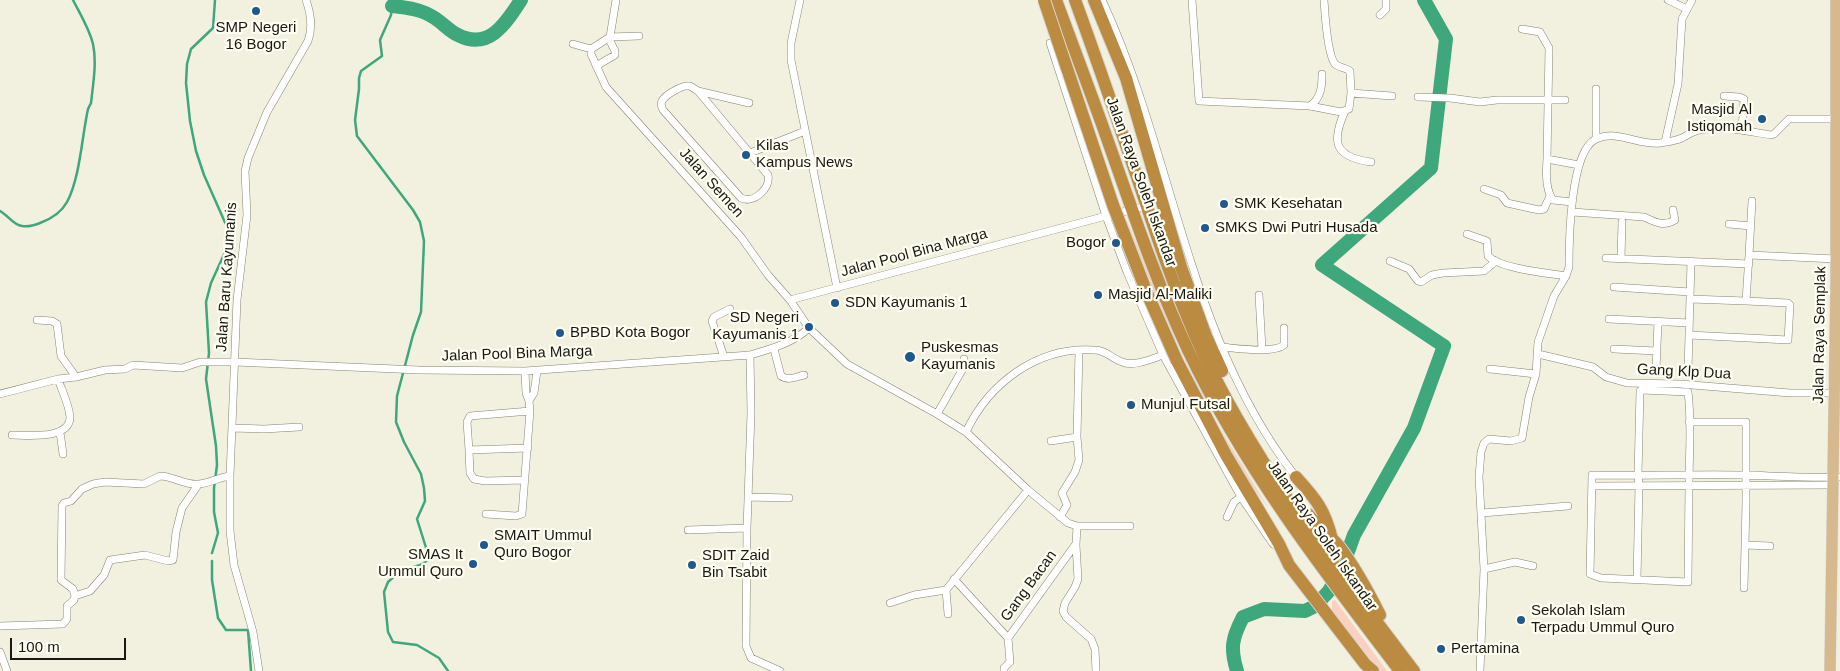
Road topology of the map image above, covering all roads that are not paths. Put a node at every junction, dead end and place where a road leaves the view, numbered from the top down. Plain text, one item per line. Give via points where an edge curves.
1 (306, 0) edge
2 (616, 0) edge
3 (800, 0) edge
4 (1044, 0) edge
5 (1056, 0) edge
6 (1075, 0) edge
7 (1094, 0) edge
8 (1102, 0) edge
9 (1192, 0) edge
10 (1324, 0) edge
11 (1386, 0) edge
12 (1668, 0) edge
13 (1692, 0) edge
14 (1836, 0) edge
15 (1687, 9) junction
16 (1380, 15) dead end
17 (1522, 29) dead end
18 (639, 36) dead end
19 (609, 38) junction
20 (1071, 40) junction
21 (572, 44) dead end
22 (1838, 44) edge
23 (591, 49) junction
24 (596, 66) junction
25 (1322, 74) dead end
26 (1596, 89) dead end
27 (698, 91) junction
28 (1351, 93) junction
29 (1392, 96) dead end
30 (1724, 96) dead end
31 (1418, 97) dead end
32 (1548, 100) junction
33 (1566, 100) dead end
34 (749, 104) dead end
35 (1310, 106) junction
36 (1345, 111) junction
37 (1836, 119) junction
38 (1742, 130) junction
39 (805, 131) junction
40 (1596, 139) junction
41 (1665, 142) junction
42 (750, 153) junction
43 (1547, 159) junction
44 (1371, 162) dead end
45 (1579, 166) junction
46 (1484, 189) dead end
47 (1550, 196) junction
48 (1752, 201) dead end
49 (1572, 202) junction
50 (1147, 206) junction
51 (1132, 210) junction
52 (1673, 210) dead end
53 (1572, 212) junction
54 (1106, 216) junction
55 (1622, 222) dead end
56 (1730, 224) dead end
57 (1751, 226) junction
58 (1467, 234) dead end
59 (1749, 255) junction
60 (1606, 258) dead end
61 (1621, 258) junction
62 (1836, 259) junction
63 (1390, 261) dead end
64 (1496, 261) junction
65 (1691, 261) junction
66 (1749, 264) junction
67 (1566, 276) junction
68 (1614, 287) dead end
69 (837, 288) junction
70 (1259, 295) dead end
71 (1690, 295) junction
72 (790, 300) junction
73 (1746, 301) junction
74 (730, 309) dead end
75 (1609, 319) dead end
76 (37, 320) dead end
77 (1658, 322) junction
78 (1689, 323) junction
79 (810, 328) junction
80 (1284, 328) dead end
81 (1689, 335) junction
82 (1221, 347) junction
83 (774, 349) junction
84 (1614, 349) dead end
85 (1262, 350) junction
86 (1079, 351) junction
87 (1657, 351) junction
88 (1538, 354) junction
89 (750, 355) junction
90 (1163, 355) junction
91 (724, 357) junction
92 (964, 359) dead end
93 (235, 362) junction
94 (1490, 369) dead end
95 (1656, 370) dead end
96 (525, 371) junction
97 (537, 371) junction
98 (1688, 371) dead end
99 (804, 374) dead end
100 (1536, 374) junction
101 (76, 377) junction
102 (58, 379) junction
103 (1834, 393) junction
104 (0, 394) edge
105 (529, 401) junction
106 (530, 411) junction
107 (937, 414) junction
108 (1689, 422) junction
109 (300, 426) dead end
110 (233, 428) junction
111 (1837, 431) edge
112 (60, 432) junction
113 (966, 432) junction
114 (12, 435) dead end
115 (1077, 437) junction
116 (1051, 440) dead end
117 (528, 448) junction
118 (468, 450) junction
119 (63, 454) dead end
120 (1638, 475) junction
121 (1689, 475) junction
122 (1745, 475) junction
123 (230, 476) junction
124 (1296, 477) joint
125 (525, 480) junction
126 (1835, 480) edge
127 (198, 485) junction
128 (1690, 485) junction
129 (1592, 486) junction
130 (1639, 486) junction
131 (1745, 486) junction
132 (1028, 490) junction
133 (748, 497) junction
134 (1241, 497) junction
135 (789, 498) dead end
136 (1568, 506) dead end
137 (1482, 513) junction
138 (486, 514) dead end
139 (1060, 517) junction
140 (1227, 517) dead end
141 (1077, 526) junction
142 (1130, 526) dead end
143 (747, 528) junction
144 (688, 530) dead end
145 (1076, 545) junction
146 (1745, 545) junction
147 (1770, 546) dead end
148 (1327, 547) junction
149 (1290, 566) junction
150 (1532, 566) dead end
151 (1484, 569) junction
152 (954, 579) junction
153 (1637, 580) junction
154 (1350, 584) junction
155 (1744, 588) dead end
156 (946, 590) junction
157 (75, 596) junction
158 (890, 603) dead end
159 (1835, 606) edge
160 (948, 614) dead end
161 (0, 626) edge
162 (1008, 638) junction
163 (0, 652) edge
164 (7, 671) edge
165 (259, 671) edge
166 (780, 671) edge
167 (1004, 671) edge
168 (1096, 671) edge
169 (1373, 671) edge
170 (1400, 671) edge
171 (1414, 671) edge
172 (1480, 671) edge
173 (1830, 671) edge

1 - 93 street, Jalan Baru Kayumanis via 311,20 308,41 272,101 246,165 247,215 237,287
2 - 19 street
3 - 39 street via 791,52
4 - 149 highway, bridge via 1113,205 1147,292 1177,361 1226,455
5 - 20 highway, Jalan Raya Soleh Iskandar
6 - 50 highway, Jalan Raya Soleh Iskandar
7 - 148 highway via 1126,78 1206,336 1249,423
8 - 82 street via 1123,47 1147,116 1185,247
9 - 35 street via 1199,101
10 - 28 street via 1333,60 1350,71
11 - 16 street via 1386,8
12 - 15 street
13 - 15 street
14 - 22 main road, Jalan Raya Semplak
15 - 41 street via 1682,19 1679,76
17 - 32 street via 1540,32 1549,48
18 - 19 street
19 - 23 street
19 - 24 street via 615,55
20 - 51 highway, Jalan Raya Soleh Iskandar
20 - 54 street via 1050,43
21 - 23 street
22 - 37 main road, Jalan Raya Semplak
23 - 24 street, Jalan Semen
24 - 72 street, Jalan Semen via 606,88 741,237
25 - 35 street via 1321,92
26 - 40 street
27 - 34 street
27 - 42 street
27 - 42 street via 690,86 680,87 662,100 662,107 741,198 748,200 767,188 769,182 768,175
28 - 29 street
28 - 36 street via 1349,109
30 - 38 street via 1744,99
31 - 32 street via 1480,102
32 - 33 street
32 - 43 street
35 - 36 street
36 - 44 street via 1338,127 1338,145 1350,158
37 - 38 street via 1789,119 1771,135
37 - 62 main road, Jalan Raya Semplak
38 - 41 street via 1701,129
39 - 42 street
39 - 69 street
40 - 41 street via 1611,136 1650,143
40 - 45 street
43 - 45 street
43 - 47 street
45 - 49 street
46 - 47 street via 1501,195 1506,202 1539,210 1544,209
47 - 49 street via 1553,200
48 - 57 street
49 - 53 street
50 - 51 street, Jalan Pool Bina Marga
50 - 148 highway, Jalan Raya Soleh Iskandar via 1177,291 1218,381 1260,454
51 - 54 street, Jalan Pool Bina Marga
51 - 148 highway, Jalan Raya Soleh Iskandar via 1188,348 1249,461
52 - 53 street via 1674,220 1662,224 1644,217
53 - 67 street
54 - 69 street, Jalan Pool Bina Marga
54 - 90 street
55 - 61 street
56 - 57 street
57 - 59 street
58 - 64 street via 1487,241 1488,256
59 - 62 street
59 - 66 street
60 - 61 street
61 - 65 street
62 - 103 main road, Jalan Raya Semplak
63 - 64 street via 1409,269 1421,282 1432,275 1484,271
64 - 67 street
65 - 66 street
65 - 71 street
66 - 73 street
67 - 88 street via 1544,320
68 - 71 street
69 - 72 street, Jalan Pool Bina Marga
70 - 85 street
71 - 73 street
71 - 78 street
72 - 79 street
73 - 81 street via 1788,303 1788,340
74 - 91 street via 712,321
75 - 77 street
76 - 101 street via 57,324 61,356
77 - 78 street
77 - 87 street
78 - 81 street
79 - 83 street, Jalan Pool Bina Marga
79 - 107 street via 847,364
80 - 85 street via 1284,345
81 - 98 street
82 - 85 street
82 - 124 street via 1276,452
83 - 89 street, Jalan Pool Bina Marga
83 - 99 street via 783,378
84 - 87 street
86 - 90 street via 1104,351 1121,362 1132,364
86 - 113 street via 1036,361 1014,372 985,399
86 - 115 street
87 - 95 street
88 - 100 street
88 - 103 street, Gang Klp Dua via 1592,367 1606,377 1627,382
89 - 91 street, Jalan Pool Bina Marga
89 - 133 street
90 - 134 street
91 - 97 street, Jalan Pool Bina Marga
92 - 107 street via 965,365
93 - 96 street, Jalan Pool Bina Marga
93 - 101 street, Jalan Pool Bina Marga via 200,362 182,368 133,365
93 - 110 street, Jalan Baru Kayumanis
94 - 100 street
96 - 97 street, Jalan Pool Bina Marga
96 - 105 street
97 - 105 street via 534,393
100 - 137 street via 1522,438 1512,441 1493,438 1484,443 1479,477
101 - 102 street, Jalan Pool Bina Marga
102 - 104 street, Jalan Pool Bina Marga
102 - 112 street via 70,419
103 - 111 main road, Jalan Raya Semplak
105 - 106 street
106 - 117 street
106 - 118 street via 470,416 467,422
107 - 113 street
108 - 120 street via 1688,392 1641,390
108 - 121 street
108 - 122 street via 1746,422
109 - 110 street
110 - 123 street, Jalan Baru Kayumanis
111 - 126 main road, Jalan Raya Semplak
112 - 114 street
112 - 119 street
113 - 132 street
115 - 116 street
115 - 139 street via 1079,460 1076,472 1062,493 1067,505
117 - 118 street
117 - 125 street
118 - 125 street via 470,473 474,478
120 - 121 street
120 - 129 street via 1592,475
120 - 130 street
121 - 122 street
121 - 128 street
122 - 126 street
122 - 131 street
123 - 127 street
123 - 165 street, Jalan Baru Kayumanis via 232,558 253,632
124 - 148 highway via 1327,518
125 - 138 street via 521,515
126 - 131 street
126 - 159 main road, Jalan Raya Semplak
127 - 157 street via 182,508 174,560 145,555 110,560 104,575 90,591
127 - 157 street via 160,476 144,484 99,482 87,486 64,503 61,580 73,589
128 - 130 street
128 - 131 street
128 - 153 street via 1688,582
129 - 130 street
129 - 153 street via 1590,574 1601,578
130 - 153 street
131 - 146 street
132 - 139 street
132 - 152 street
133 - 135 street
133 - 143 street
134 - 140 street via 1234,502
134 - 149 street
136 - 137 street
137 - 151 street
139 - 141 street
141 - 142 street
141 - 145 street
143 - 144 street
143 - 166 street via 746,646 752,658
145 - 162 street, Gang Bacan
145 - 168 street via 1078,579 1063,611 1066,618 1091,639
146 - 147 street
146 - 155 street
148 - 154 highway, Jalan Raya Soleh Iskandar
148 - 154 highway
149 - 169 highway
150 - 151 street via 1515,562
151 - 172 street
152 - 156 street
152 - 162 street
154 - 170 highway, Jalan Raya Soleh Iskandar
154 - 171 highway, Jalan Raya Soleh Iskandar
156 - 158 street
156 - 160 street
157 - 161 street via 67,606 63,624
159 - 173 main road, Jalan Raya Semplak
162 - 167 street, Gang Bacan via 1010,662
163 - 164 street

